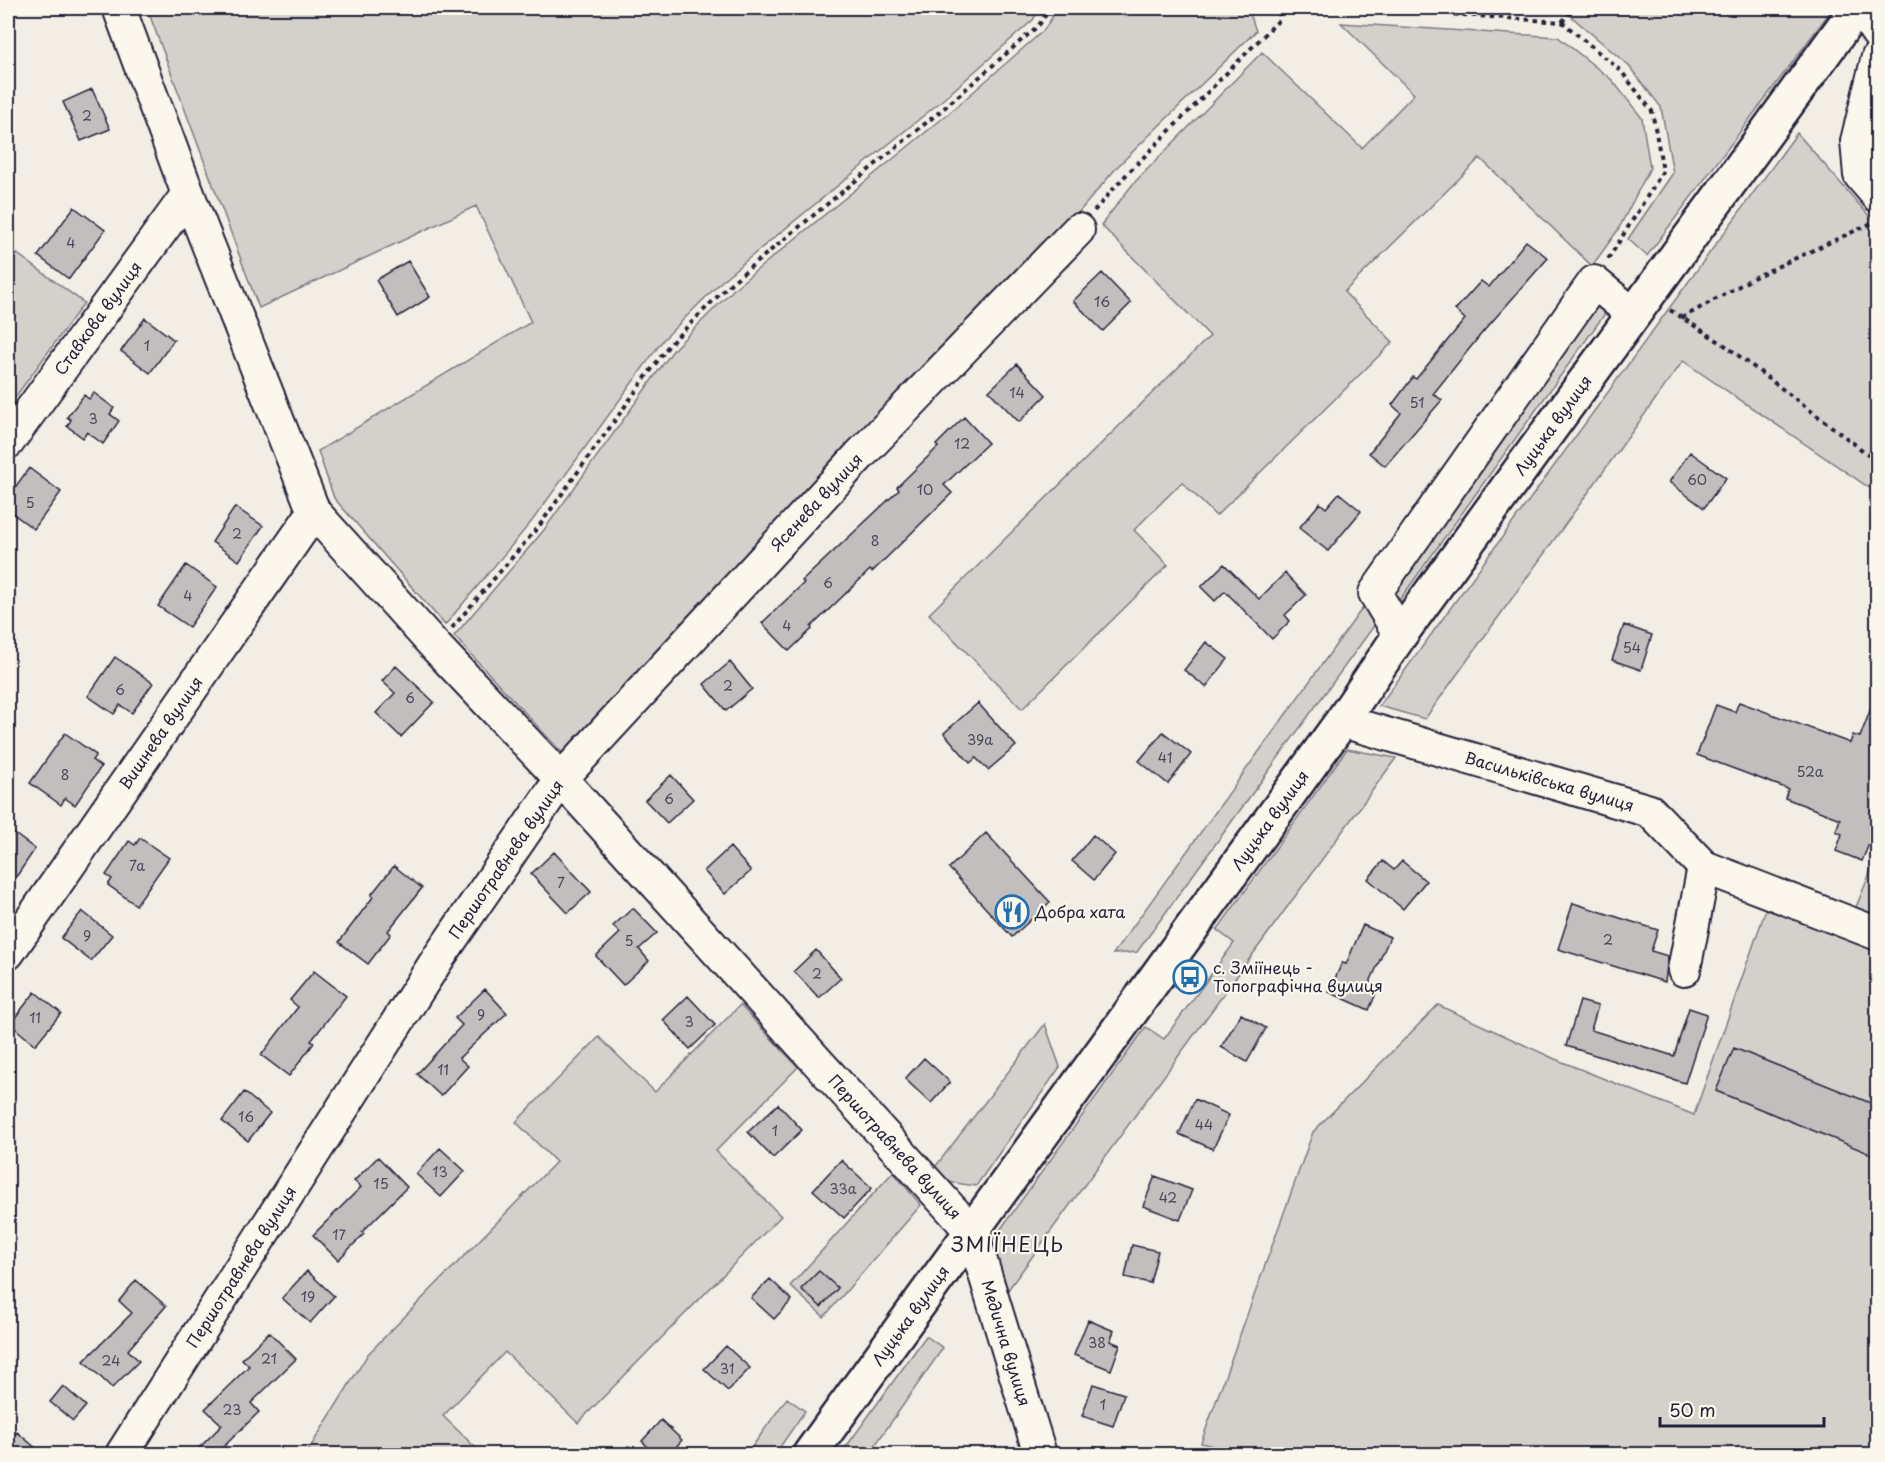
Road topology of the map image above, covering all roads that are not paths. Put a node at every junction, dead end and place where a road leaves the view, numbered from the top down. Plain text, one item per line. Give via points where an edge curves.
1 (119, 8) edge
2 (1856, 9) edge
3 (1878, 34) edge
4 (1878, 57) edge
5 (188, 194) junction
6 (1878, 196) edge
7 (1078, 230) road end
8 (1640, 305) junction
9 (8, 442) edge
10 (314, 512) junction
11 (1400, 635) junction
12 (1342, 721) junction
13 (561, 779) junction
14 (1704, 867) junction
15 (1878, 934) edge
16 (8, 953) edge
17 (1684, 970) dead end
18 (972, 1232) junction
19 (122, 1455) edge
20 (810, 1455) edge
21 (1040, 1455) edge

1 - 5 street
2 - 3 street
2 - 8 main road, Луцька вулиця
4 - 6 street via 1857,141 1860,176
5 - 9 street, Ставкова вулиця
5 - 10 street
7 - 13 street, Ясенева вулиця via 860,456
8 - 11 main road, Луцька вулиця
8 - 11 street via 1593,282 1375,593
10 - 13 street
10 - 16 street, Вишнева вулиця
11 - 12 main road, Луцька вулиця
12 - 14 street, Васильківська вулиця via 1650,811
12 - 18 main road, Луцька вулиця
13 - 18 street, Першотравнева вулиця
13 - 19 street, Першотравнева вулиця via 437,960
14 - 15 street
14 - 17 street
18 - 20 main road, Луцька вулиця
18 - 21 street, Медична вулиця

